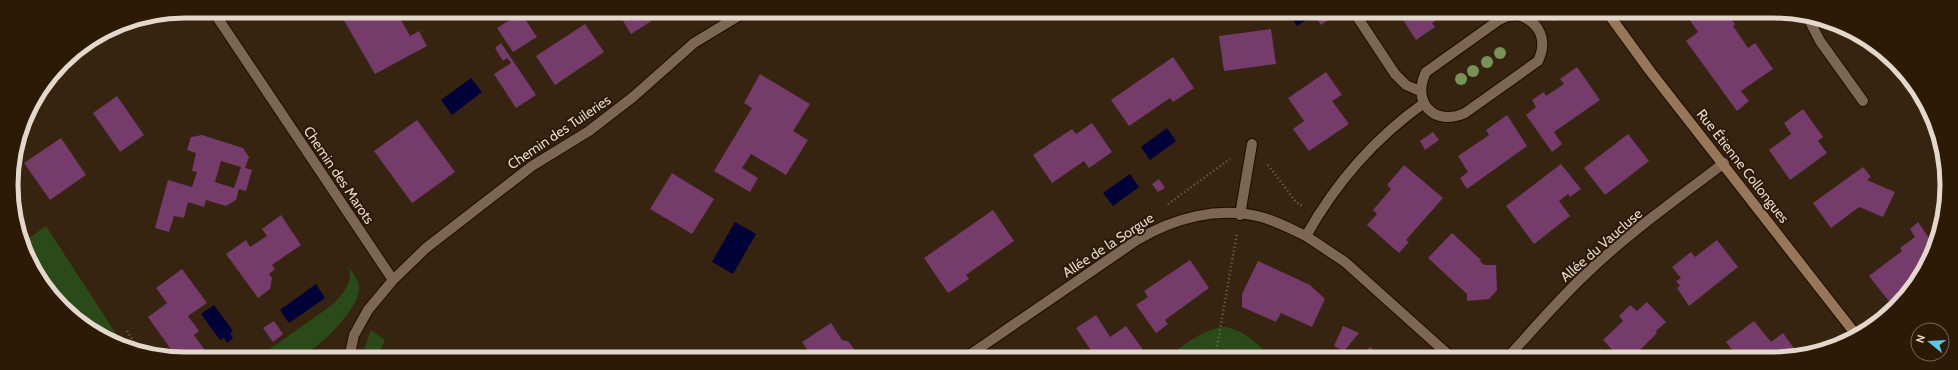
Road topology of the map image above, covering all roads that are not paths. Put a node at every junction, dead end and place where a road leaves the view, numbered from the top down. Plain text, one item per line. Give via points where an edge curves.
1 (218, 18) edge
2 (735, 18) edge
3 (1358, 18) edge
4 (1504, 18) edge
5 (1528, 18) edge
6 (1611, 18) edge
7 (1810, 22) edge
8 (1420, 91) junction
9 (1863, 101) dead end
10 (1424, 103) junction
11 (1252, 144) dead end
12 (1724, 163) junction
13 (1240, 215) junction
14 (1306, 236) junction
15 (393, 280) junction
16 (1853, 331) edge
17 (350, 352) edge
18 (974, 352) edge
19 (1445, 352) edge
20 (1513, 352) edge

1 - 15 street, Chemin des Marots
2 - 15 street, Chemin des Tuileries via 694,44 589,131 532,166 426,248
3 - 8 street via 1395,74 1406,85
4 - 8 street via 1433,65 1421,81
5 - 10 street via 1536,24 1544,42 1543,52 1538,61 1456,117 1436,115
6 - 12 main road, Rue Étienne Collongues via 1650,71
7 - 9 street via 1820,41
8 - 10 street
10 - 14 street via 1372,147 1333,192
11 - 13 street
12 - 16 main road, Rue Étienne Collongues
12 - 20 street, Allée du Vaucluse via 1586,273
13 - 14 street, Allée de la Sorgue via 1260,217
13 - 18 street, Allée de la Sorgue via 1219,213 1194,217 1156,229
14 - 19 street, Allée de la Sorgue via 1345,262
15 - 17 street via 368,310 354,335

